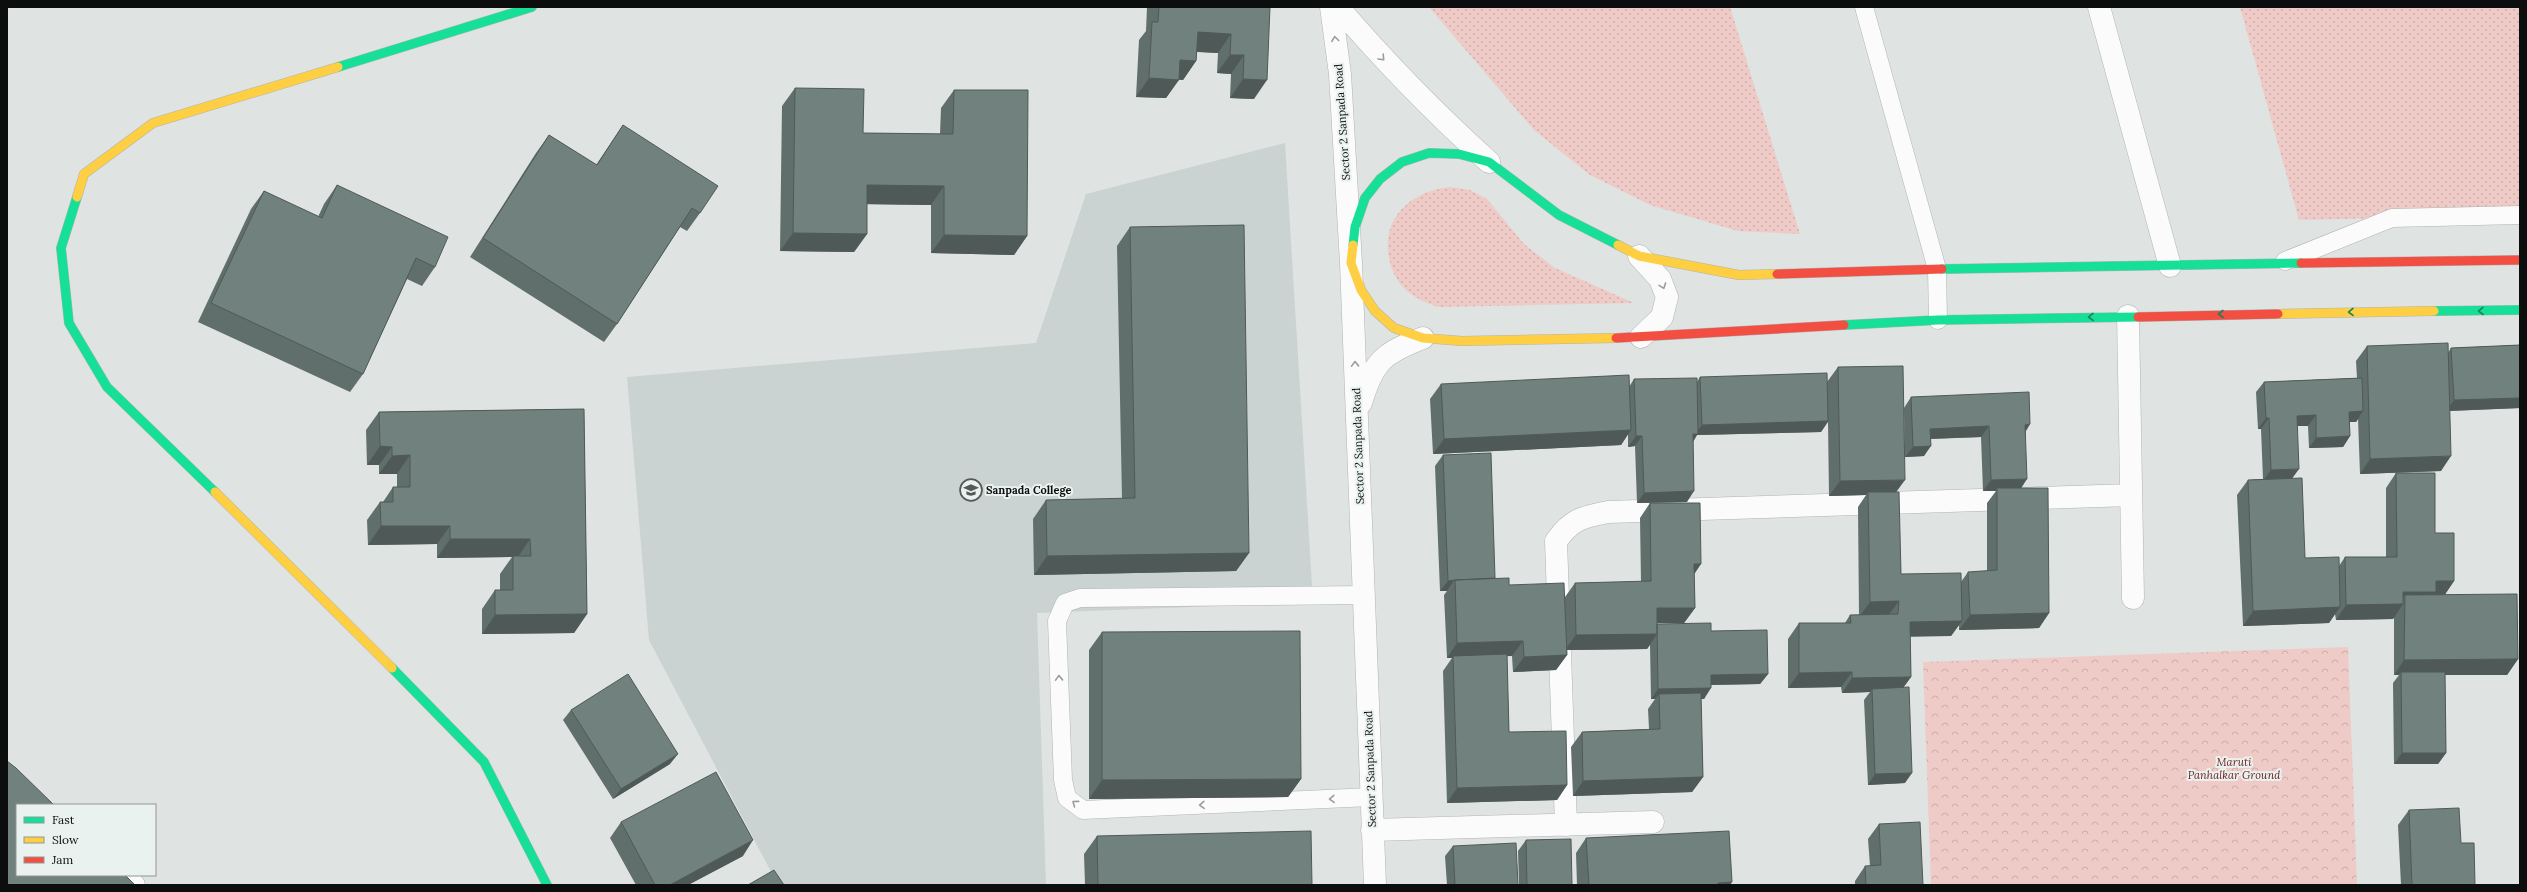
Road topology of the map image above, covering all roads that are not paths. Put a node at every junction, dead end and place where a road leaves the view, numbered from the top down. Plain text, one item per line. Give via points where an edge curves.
1 (532, 7) edge
2 (1331, 7) edge
3 (1338, 7) edge
4 (1864, 7) edge
5 (2099, 7) edge
6 (1489, 162) junction
7 (2520, 215) edge
8 (1639, 256) junction
9 (2520, 260) edge
10 (1351, 263) junction
11 (2279, 264) junction
12 (2170, 266) junction
13 (1937, 269) junction
14 (2520, 310) edge
15 (2128, 316) junction
16 (1938, 320) junction
17 (1641, 337) junction
18 (1423, 338) junction
19 (1357, 417) junction
20 (2131, 495) junction
21 (1364, 595) junction
22 (2133, 598) dead end
23 (1371, 797) junction
24 (1653, 822) dead end
25 (1566, 825) junction
26 (1372, 830) junction
27 (120, 876) edge
28 (127, 876) edge
29 (114, 885) edge
30 (134, 885) edge
31 (547, 885) edge
32 (1374, 885) edge

1 - 31 street via 153,123 84,174 61,248 69,323 107,387 312,586 484,762
10 -> 2 street, Sector 2 Sanpada Road via 1340,74
3 -> 6 street via 1386,62
4 - 13 lane
5 - 12 street
6 - 8 street via 1559,215
6 - 10 street via 1459,154 1429,154 1402,162 1380,179 1364,198 1355,227
7 - 11 lane via 2392,218
8 - 13 street via 1740,275
8 -> 17 street via 1660,279 1667,297 1662,317
9 - 11 street
10 - 18 street via 1360,290 1375,310 1394,328
19 -> 10 street, Sector 2 Sanpada Road
11 - 12 street
12 - 13 street
13 - 16 lane
14 -> 15 street
15 -> 16 street
15 - 20 street
16 - 17 street
17 - 18 street via 1462,341
18 - 19 street via 1396,348 1378,362 1367,382
19 - 21 street, Sector 2 Sanpada Road
20 - 22 street
20 - 25 street via 1608,512 1588,516 1567,526 1556,541
21 - 23 street, Sector 2 Sanpada Road
23 -> 21 lane via 1083,810 1068,798 1063,780 1057,621 1065,603 1080,598
23 - 26 street, Sector 2 Sanpada Road
24 - 25 street
25 - 26 street
26 - 32 street, Sector 2 Sanpada Road
27 - 29 street
28 - 30 street

